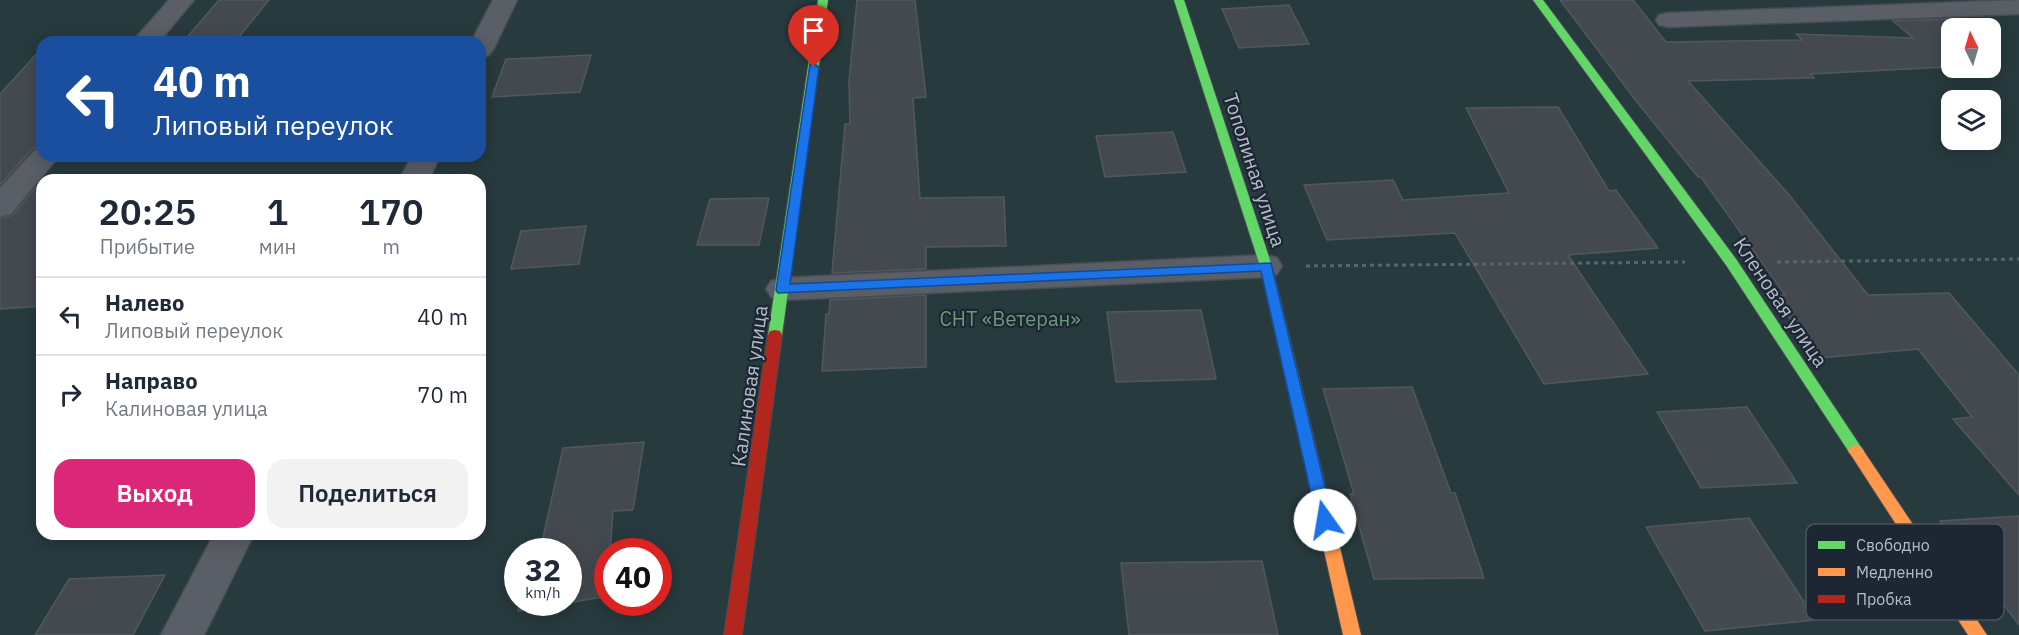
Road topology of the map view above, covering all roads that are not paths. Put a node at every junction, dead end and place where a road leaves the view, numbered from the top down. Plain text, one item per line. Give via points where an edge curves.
1 (182, 0) edge
2 (505, 0) edge
3 (823, 0) edge
4 (1179, 0) edge
5 (1538, 0) edge
6 (2019, 7) edge
7 (1668, 20) dead end
8 (150, 36) edge
9 (486, 38) edge
10 (40, 162) edge
11 (0, 207) edge
12 (1266, 266) junction
13 (782, 290) junction
14 (1904, 524) edge
15 (231, 540) edge
16 (1968, 620) edge
17 (182, 635) edge
18 (734, 635) edge
19 (1352, 635) edge
20 (1978, 635) edge

1 - 8 street
2 - 9 street
3 - 13 street, Калиновая улица
4 - 12 street, Тополиная улица
5 - 14 street, Кленовая улица via 1731,262
6 - 7 street
10 - 11 street
12 - 13 street
12 - 19 street, Тополиная улица
13 - 18 street, Калиновая улица
15 - 17 street
16 - 20 street, Кленовая улица

